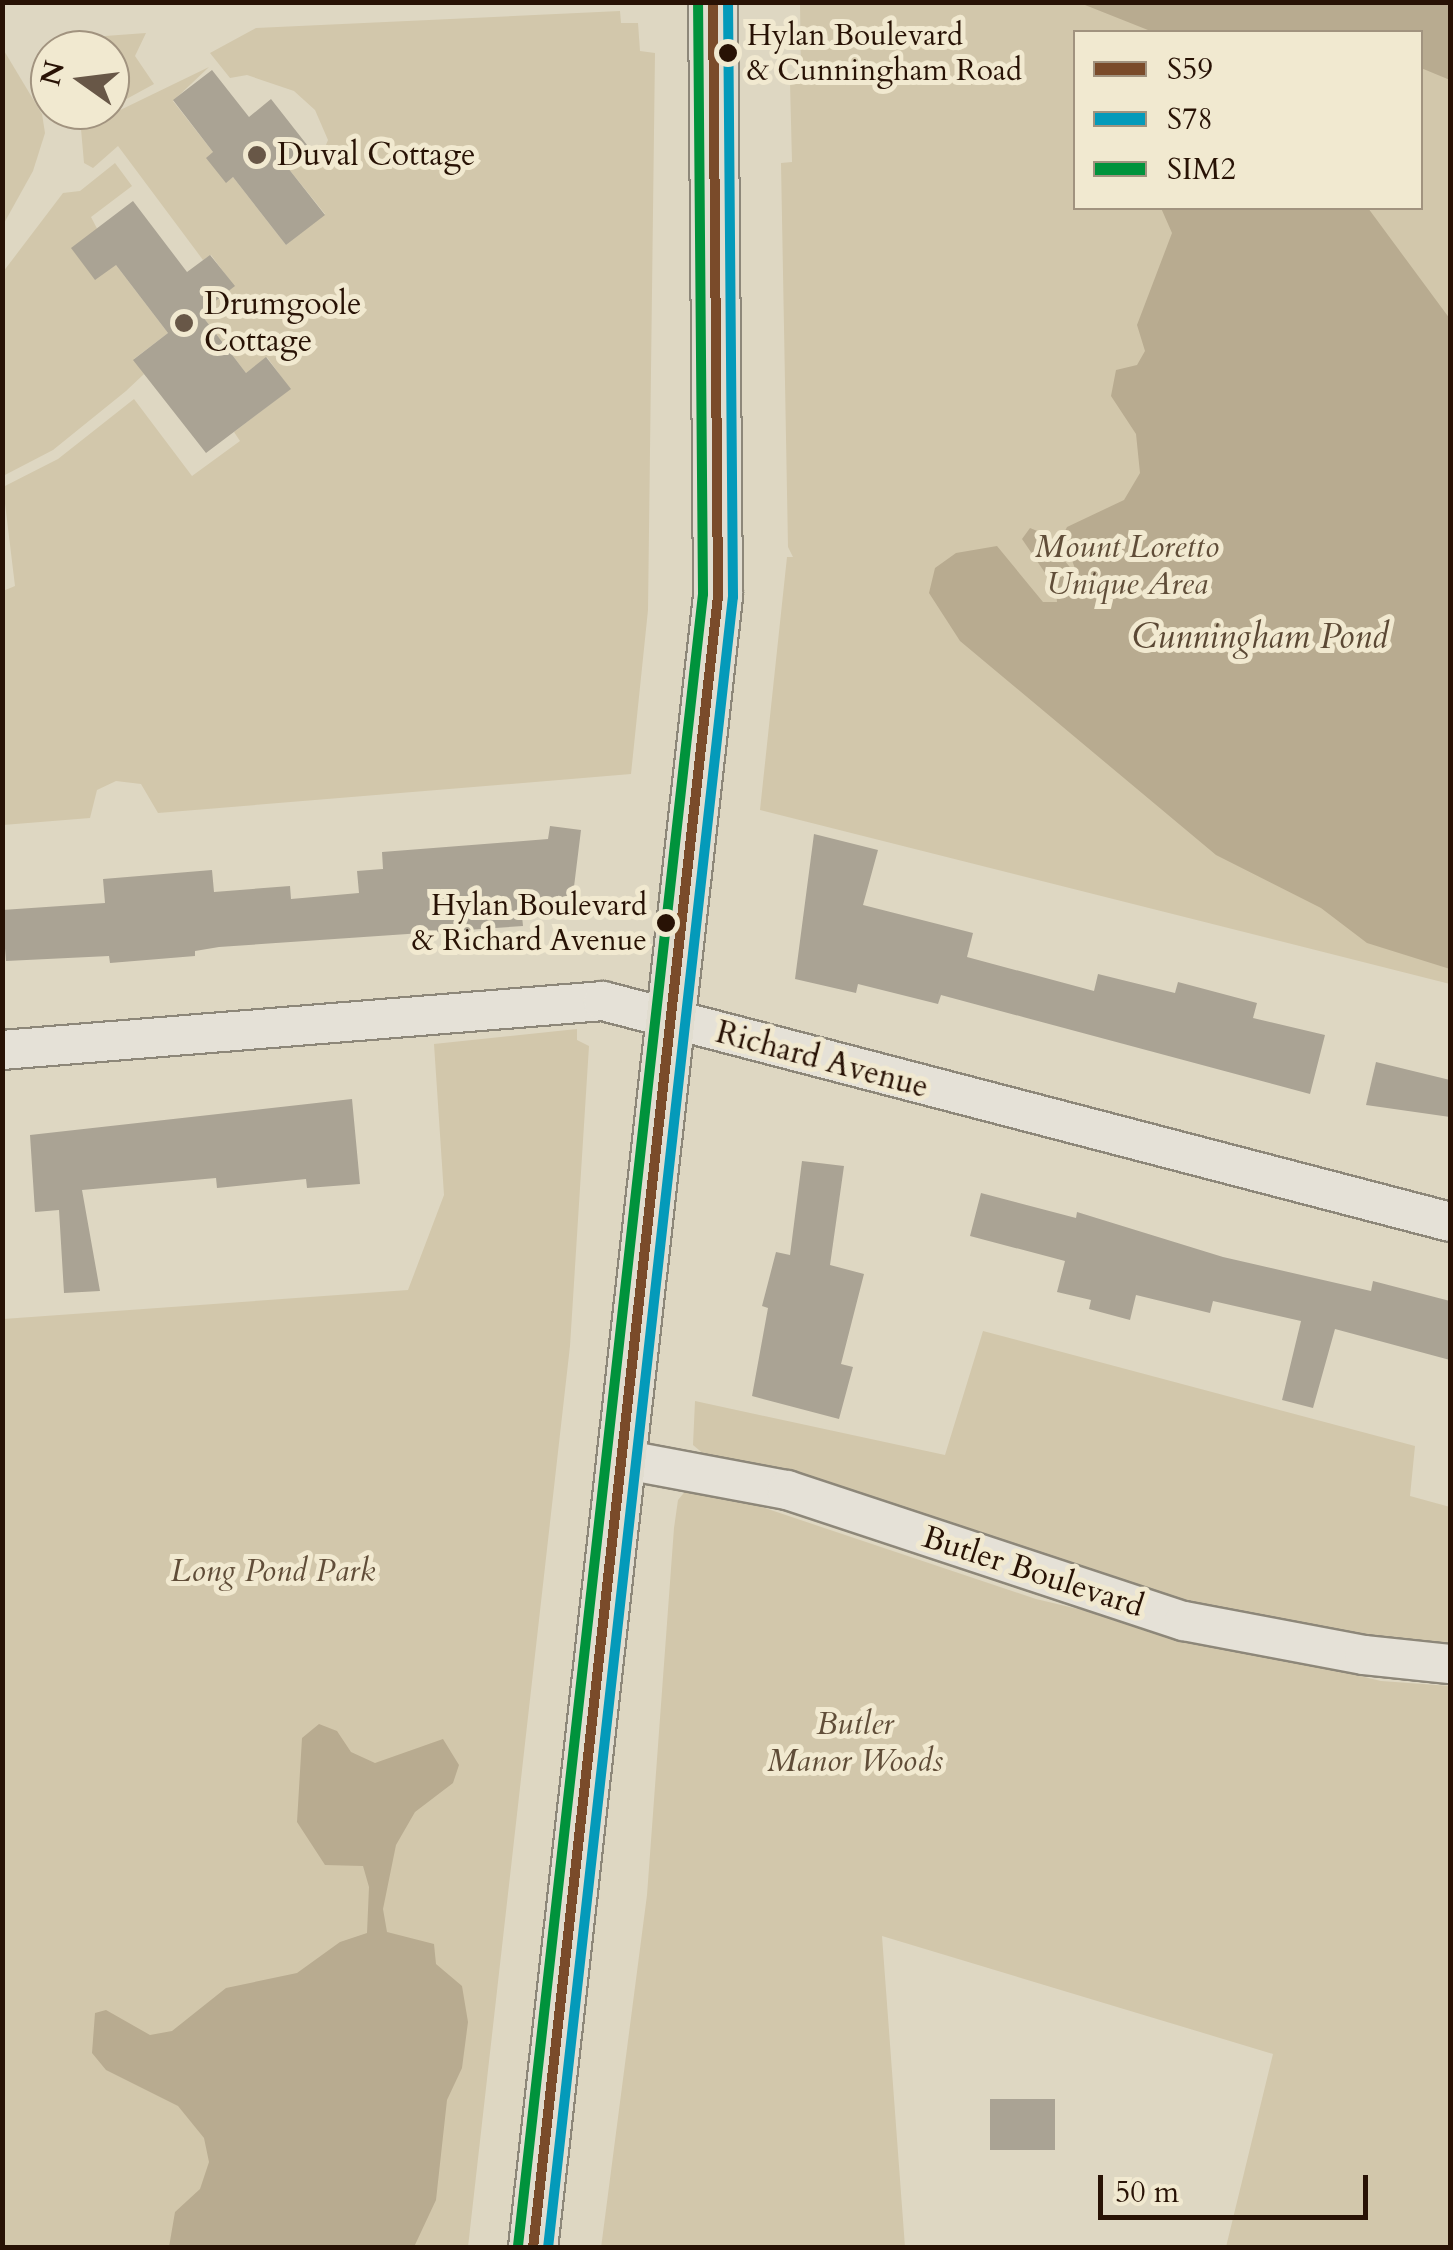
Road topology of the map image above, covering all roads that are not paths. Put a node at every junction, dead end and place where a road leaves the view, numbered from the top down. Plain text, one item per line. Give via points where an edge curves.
1 (713, 2) edge
2 (670, 1018) junction
3 (2, 1050) edge
4 (1450, 1222) edge
5 (621, 1459) junction
6 (1450, 1664) edge
7 (533, 2248) edge

1 - 2 main road via 721,562
2 - 3 street, Richard Avenue via 587,1000
2 - 4 street, Richard Avenue
2 - 5 main road
5 - 6 street, Butler Boulevard via 788,1490 1184,1621
5 - 7 main road

